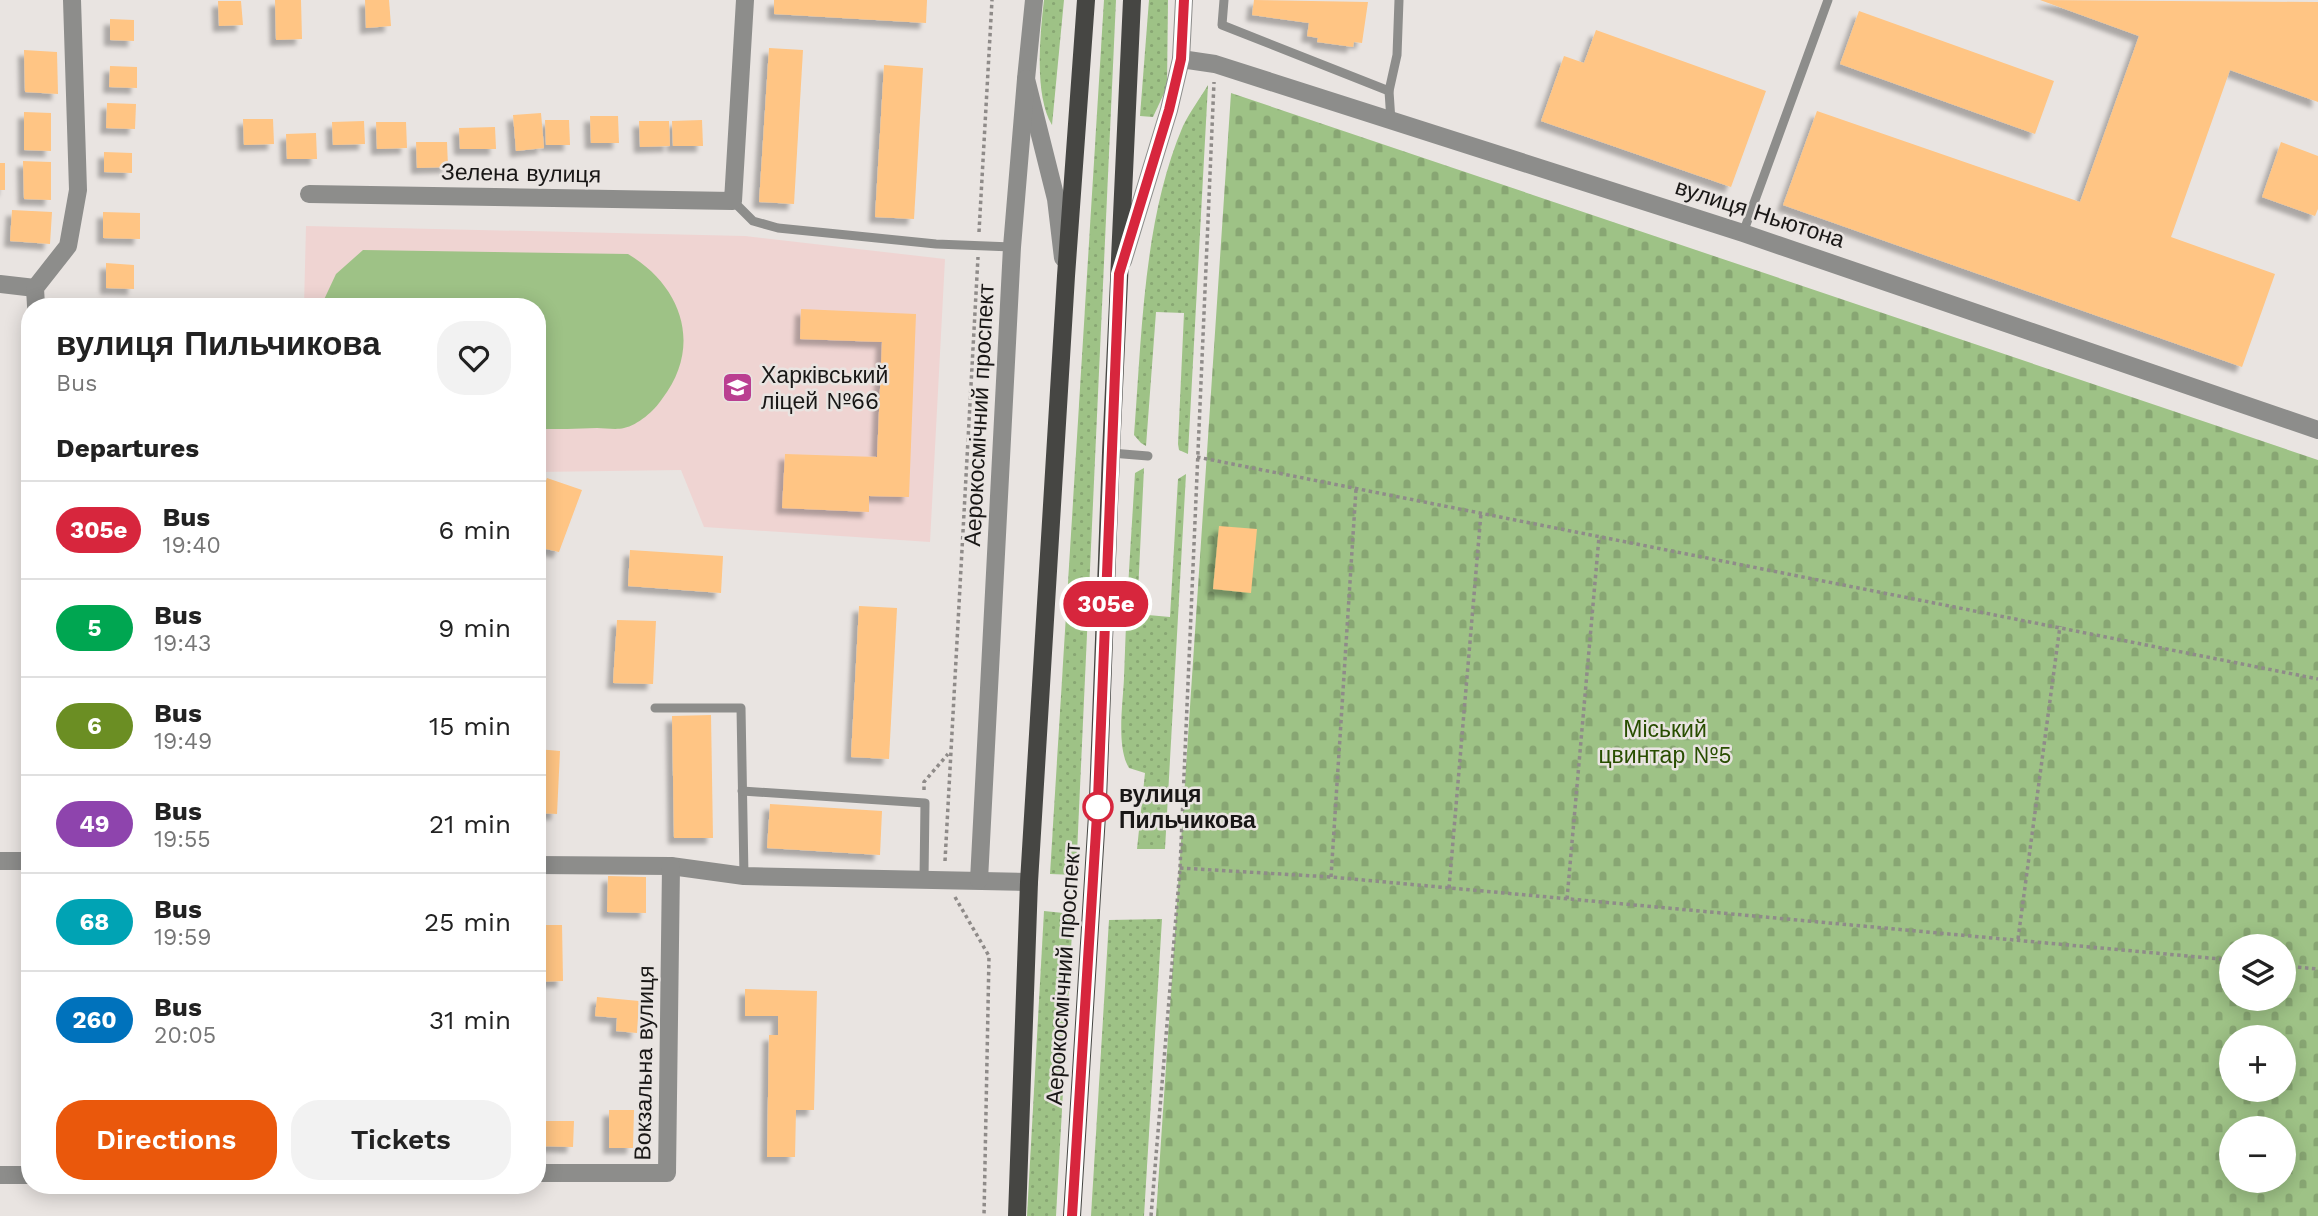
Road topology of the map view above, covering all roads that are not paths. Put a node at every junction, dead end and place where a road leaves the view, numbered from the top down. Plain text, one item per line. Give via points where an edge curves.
1 (72, 0) edge
2 (745, 0) edge
3 (1034, 0) edge
4 (1086, 0) edge
5 (1132, 0) edge
6 (1184, 0) edge
7 (1224, 0) edge
8 (1399, 0) edge
9 (1828, 0) edge
10 (1181, 59) junction
11 (1026, 79) junction
12 (1389, 91) junction
13 (1391, 121) junction
14 (309, 194) dead end
15 (733, 201) junction
16 (1744, 233) junction
17 (1012, 247) junction
18 (1119, 274) junction
19 (1066, 276) junction
20 (0, 285) edge
21 (35, 288) junction
22 (36, 298) edge
23 (2318, 430) edge
24 (1111, 453) junction
25 (1148, 457) dead end
26 (655, 708) dead end
27 (742, 791) junction
28 (21, 861) edge
29 (0, 862) edge
30 (546, 865) edge
31 (671, 866) junction
32 (744, 876) junction
33 (924, 879) junction
34 (979, 880) junction
35 (1029, 882) junction
36 (546, 1173) edge
37 (0, 1175) edge
38 (21, 1175) edge
39 (1017, 1216) edge
40 (1072, 1216) edge

1 - 21 street via 78,190 68,246
2 - 15 street
3 - 11 street, Аерокосмічний проспект
4 - 19 main road, Аерокосмічний проспект
5 - 18 main road, Аерокосмічний проспект
6 - 10 street, Аерокосмічний проспект
7 - 12 lane via 1222,25
8 - 12 lane via 1397,55
9 - 16 lane
10 - 13 street, вулиця Ньютона via 1215,64
10 - 18 street, Аерокосмічний проспект
11 - 17 street, Аерокосмічний проспект
11 - 19 street, Аерокосмічний проспект via 1056,199
12 - 13 lane
13 - 16 street, вулиця Ньютона
14 - 15 street, Зелена вулиця
15 - 17 lane via 753,221 778,228
16 - 23 street, вулиця Ньютона
17 - 34 street, Аерокосмічний проспект
18 - 24 main road, Аерокосмічний проспект
19 - 35 main road, Аерокосмічний проспект
20 - 21 street
21 - 22 street
24 - 25 lane
24 - 40 main road, Аерокосмічний проспект via 1098,799
26 - 27 lane via 741,708
27 - 32 lane
27 - 33 lane via 925,803
28 - 29 street
30 - 31 street
31 - 32 street
31 - 36 street, Вокзальна вулиця via 667,1173
32 - 33 street
33 - 34 street
34 - 35 street
35 - 39 main road, Аерокосмічний проспект
37 - 38 street

